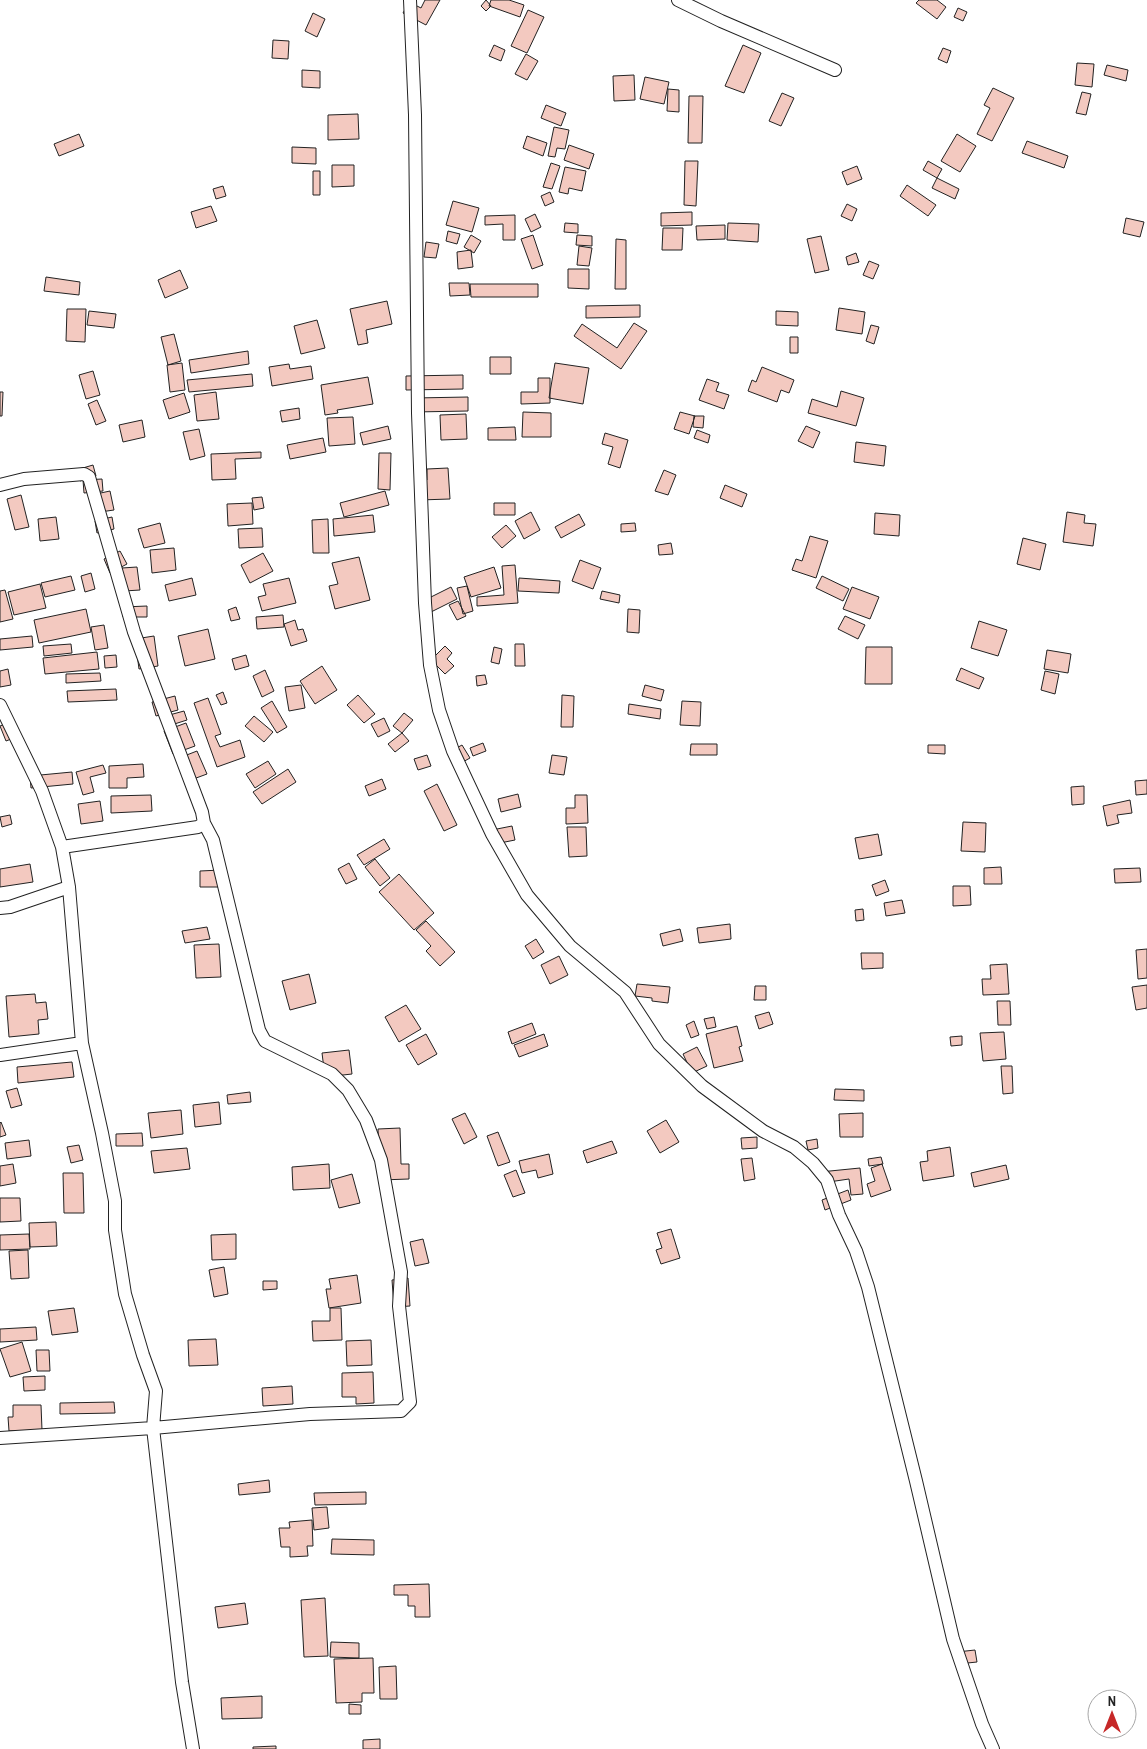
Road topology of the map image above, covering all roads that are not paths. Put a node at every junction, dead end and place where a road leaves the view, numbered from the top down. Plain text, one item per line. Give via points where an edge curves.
1 (410, 0) edge
2 (678, 0) edge
3 (835, 70) dead end
4 (0, 485) edge
5 (0, 705) edge
6 (204, 824) junction
7 (62, 847) junction
8 (69, 887) junction
9 (0, 908) edge
10 (82, 1043) junction
11 (0, 1055) edge
12 (153, 1428) junction
13 (0, 1438) edge
14 (193, 1749) edge
15 (993, 1749) edge

1 - 15 street via 425,594 430,665 438,710 492,834 527,895 570,946 625,992 659,1044 702,1086 762,1131 794,1147 813,1163 826,1180 868,1287 953,1639
2 - 3 street
4 - 6 street via 24,479 90,476 134,632
5 - 7 street via 42,791
6 - 7 street
6 - 12 street via 213,840 259,1030 265,1041 332,1074 348,1090 366,1120 381,1160 400,1272 399,1306 410,1402 401,1411 310,1414
7 - 8 street
8 - 9 street
8 - 10 street
10 - 11 street
10 - 12 street via 115,1201 115,1230 125,1294 156,1391
12 - 13 street
12 - 14 street via 182,1682

